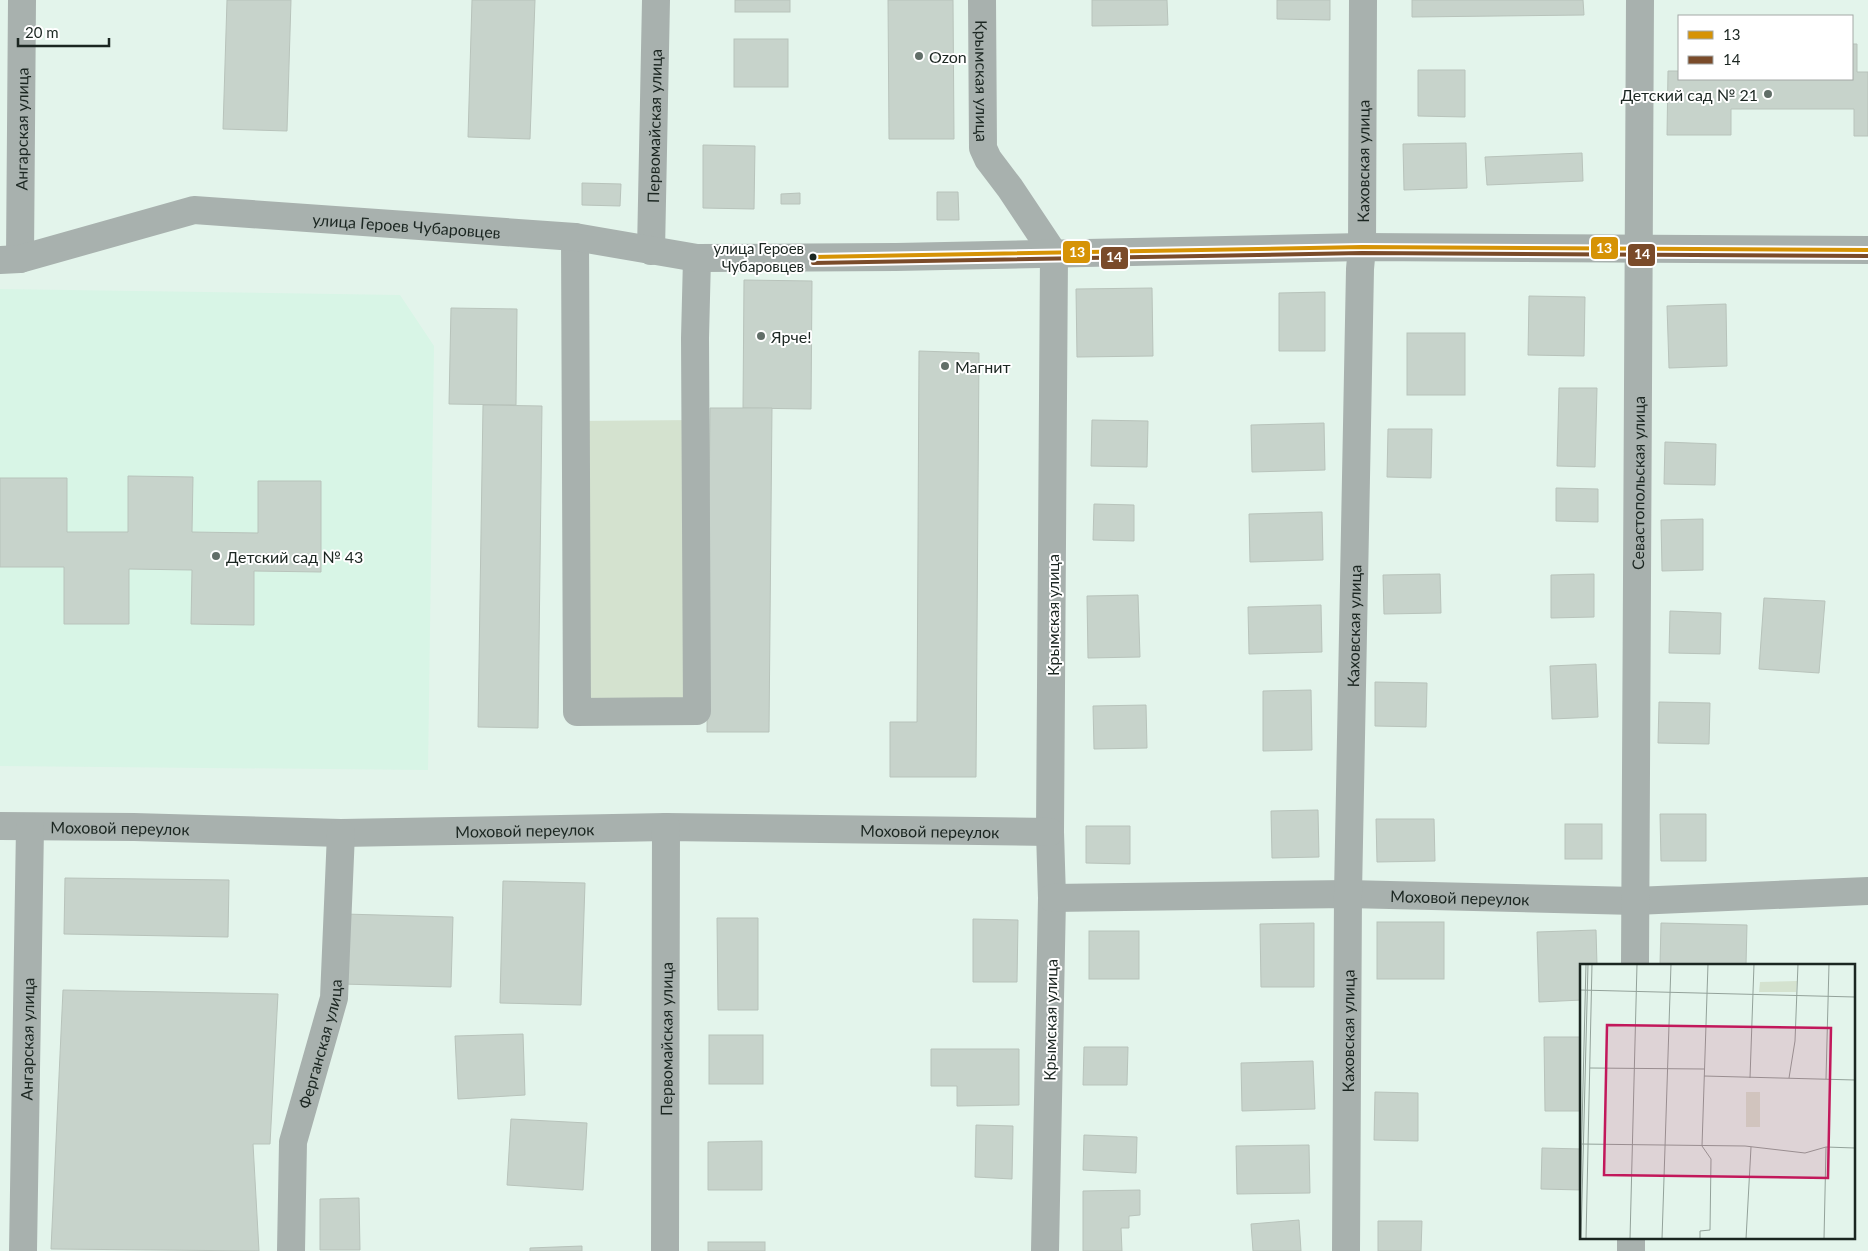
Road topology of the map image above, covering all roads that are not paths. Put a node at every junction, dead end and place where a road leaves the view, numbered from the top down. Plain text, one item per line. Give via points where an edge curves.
1 (22, 0) edge
2 (656, 0) edge
3 (982, 0) edge
4 (1363, 0) edge
5 (1640, 0) edge
6 (575, 237) junction
7 (1362, 247) junction
8 (1638, 249) junction
9 (1868, 250) edge
10 (651, 251) junction
11 (1054, 254) junction
12 (697, 258) junction
13 (10, 259) edge
14 (0, 826) edge
15 (30, 827) junction
16 (666, 827) junction
17 (1050, 832) junction
18 (341, 833) junction
19 (1868, 891) edge
20 (1348, 894) junction
21 (1052, 898) junction
22 (1636, 901) junction
23 (1635, 964) edge
24 (1631, 1238) edge
25 (23, 1251) edge
26 (291, 1251) edge
27 (664, 1251) edge
28 (1045, 1251) edge
29 (1346, 1251) edge
30 (1631, 1251) edge

1 - 13 street, Ангарская улица
2 - 10 street, Первомайская улица
3 - 11 street, Крымская улица via 983,148
4 - 7 street, Каховская улица
5 - 8 street, Севастопольская улица
6 - 10 street, улица Героев Чубаровцев
6 - 12 street via 577,712 697,711
6 - 13 street, улица Героев Чубаровцев via 194,210
7 - 8 street, улица Героев Чубаровцев
7 - 11 street, улица Героев Чубаровцев
7 - 20 street, Каховская улица
8 - 9 street, улица Героев Чубаровцев
8 - 22 street, Севастопольская улица
10 - 12 street, улица Героев Чубаровцев
11 - 12 street, улица Героев Чубаровцев
11 - 17 street, Крымская улица
14 - 15 street, Моховой переулок
15 - 18 street, Моховой переулок
15 - 25 street, Ангарская улица
16 - 17 street, Моховой переулок
16 - 18 street, Моховой переулок
16 - 27 street, Первомайская улица
17 - 21 street, Крымская улица
18 - 26 street, Ферганская улица via 334,998 293,1142
19 - 22 street, Моховой переулок
20 - 21 street, Моховой переулок
20 - 22 street, Моховой переулок
20 - 29 street, Каховская улица
21 - 28 street, Крымская улица
22 - 23 street, Севастопольская улица
24 - 30 street

